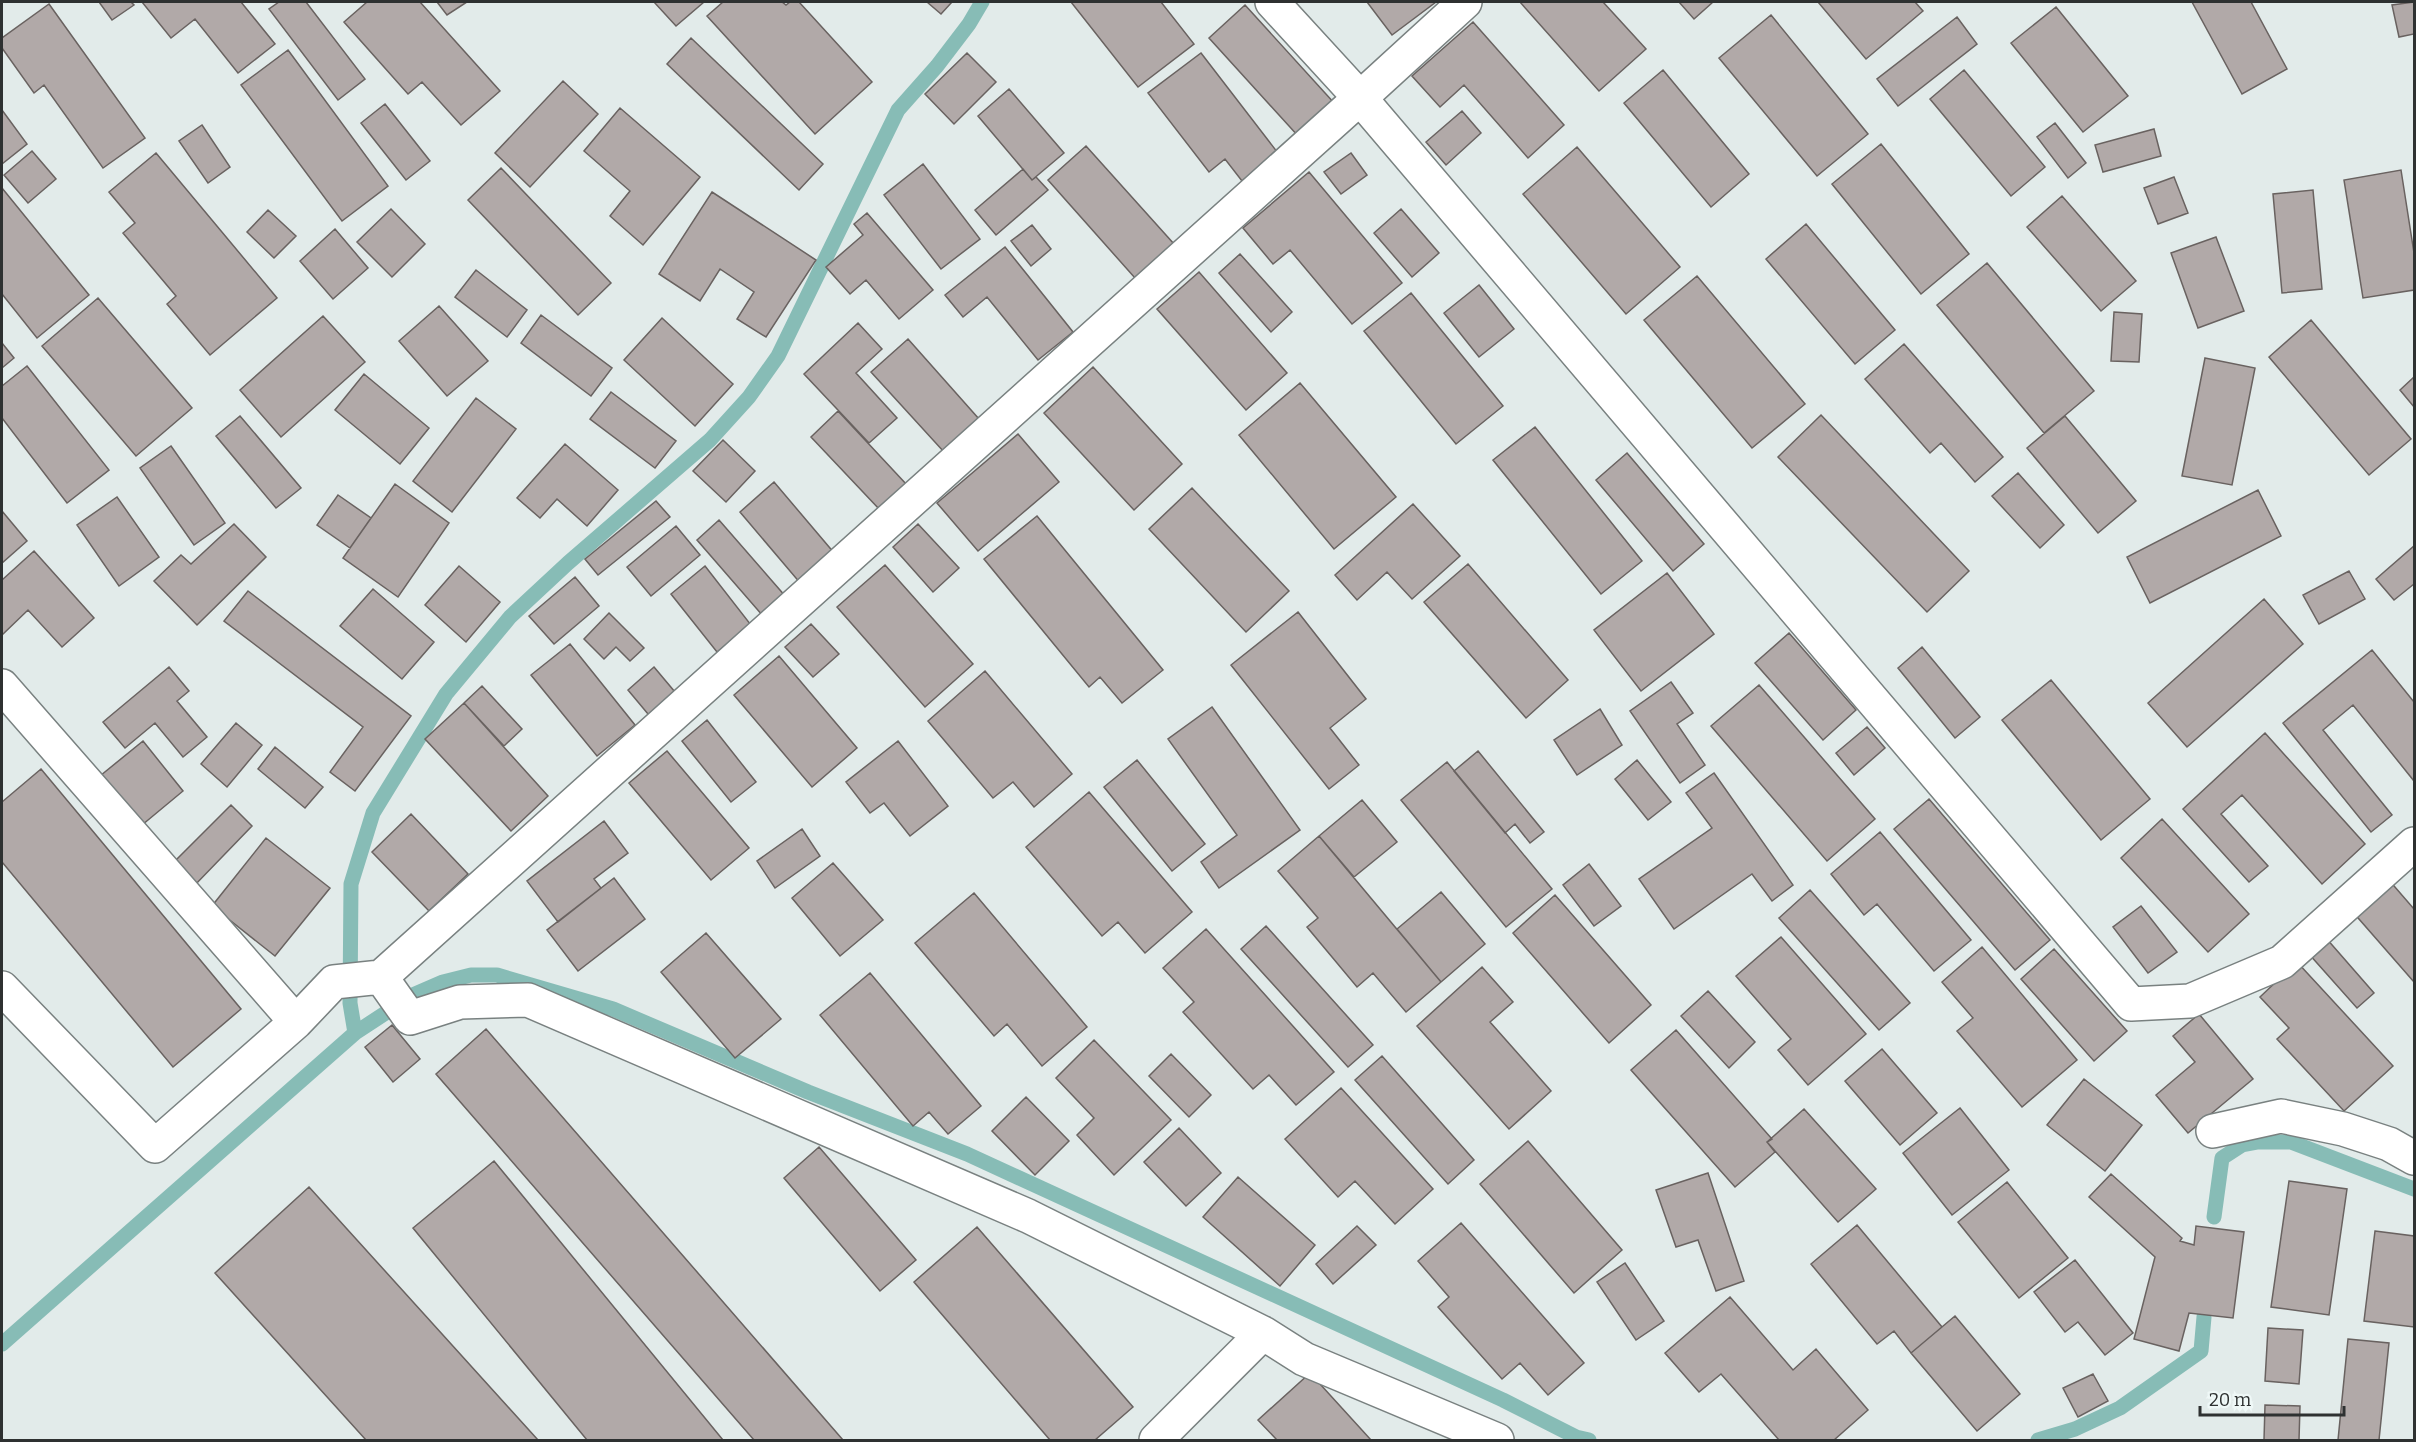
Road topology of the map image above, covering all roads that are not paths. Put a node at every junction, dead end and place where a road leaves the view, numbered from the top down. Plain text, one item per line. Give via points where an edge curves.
1 (1272, 2) edge
2 (1464, 2) edge
3 (1360, 98) junction
4 (2, 686) edge
5 (2415, 844) edge
6 (2, 988) edge
7 (376, 990) junction
8 (296, 1022) junction
9 (2213, 1131) dead end
10 (2415, 1158) edge
11 (1263, 1334) junction
12 (1156, 1440) edge
13 (1497, 1440) edge

1 - 3 street
2 - 3 street
3 - 5 street via 2131,1004 2190,1001 2283,962
3 - 7 street
4 - 8 street
6 - 8 street via 155,1146
7 - 8 street
7 - 11 street via 460,1002 528,1000 1028,1216
9 - 10 street via 2281,1116 2343,1129 2390,1144
11 - 12 street
11 - 13 street via 1304,1359

